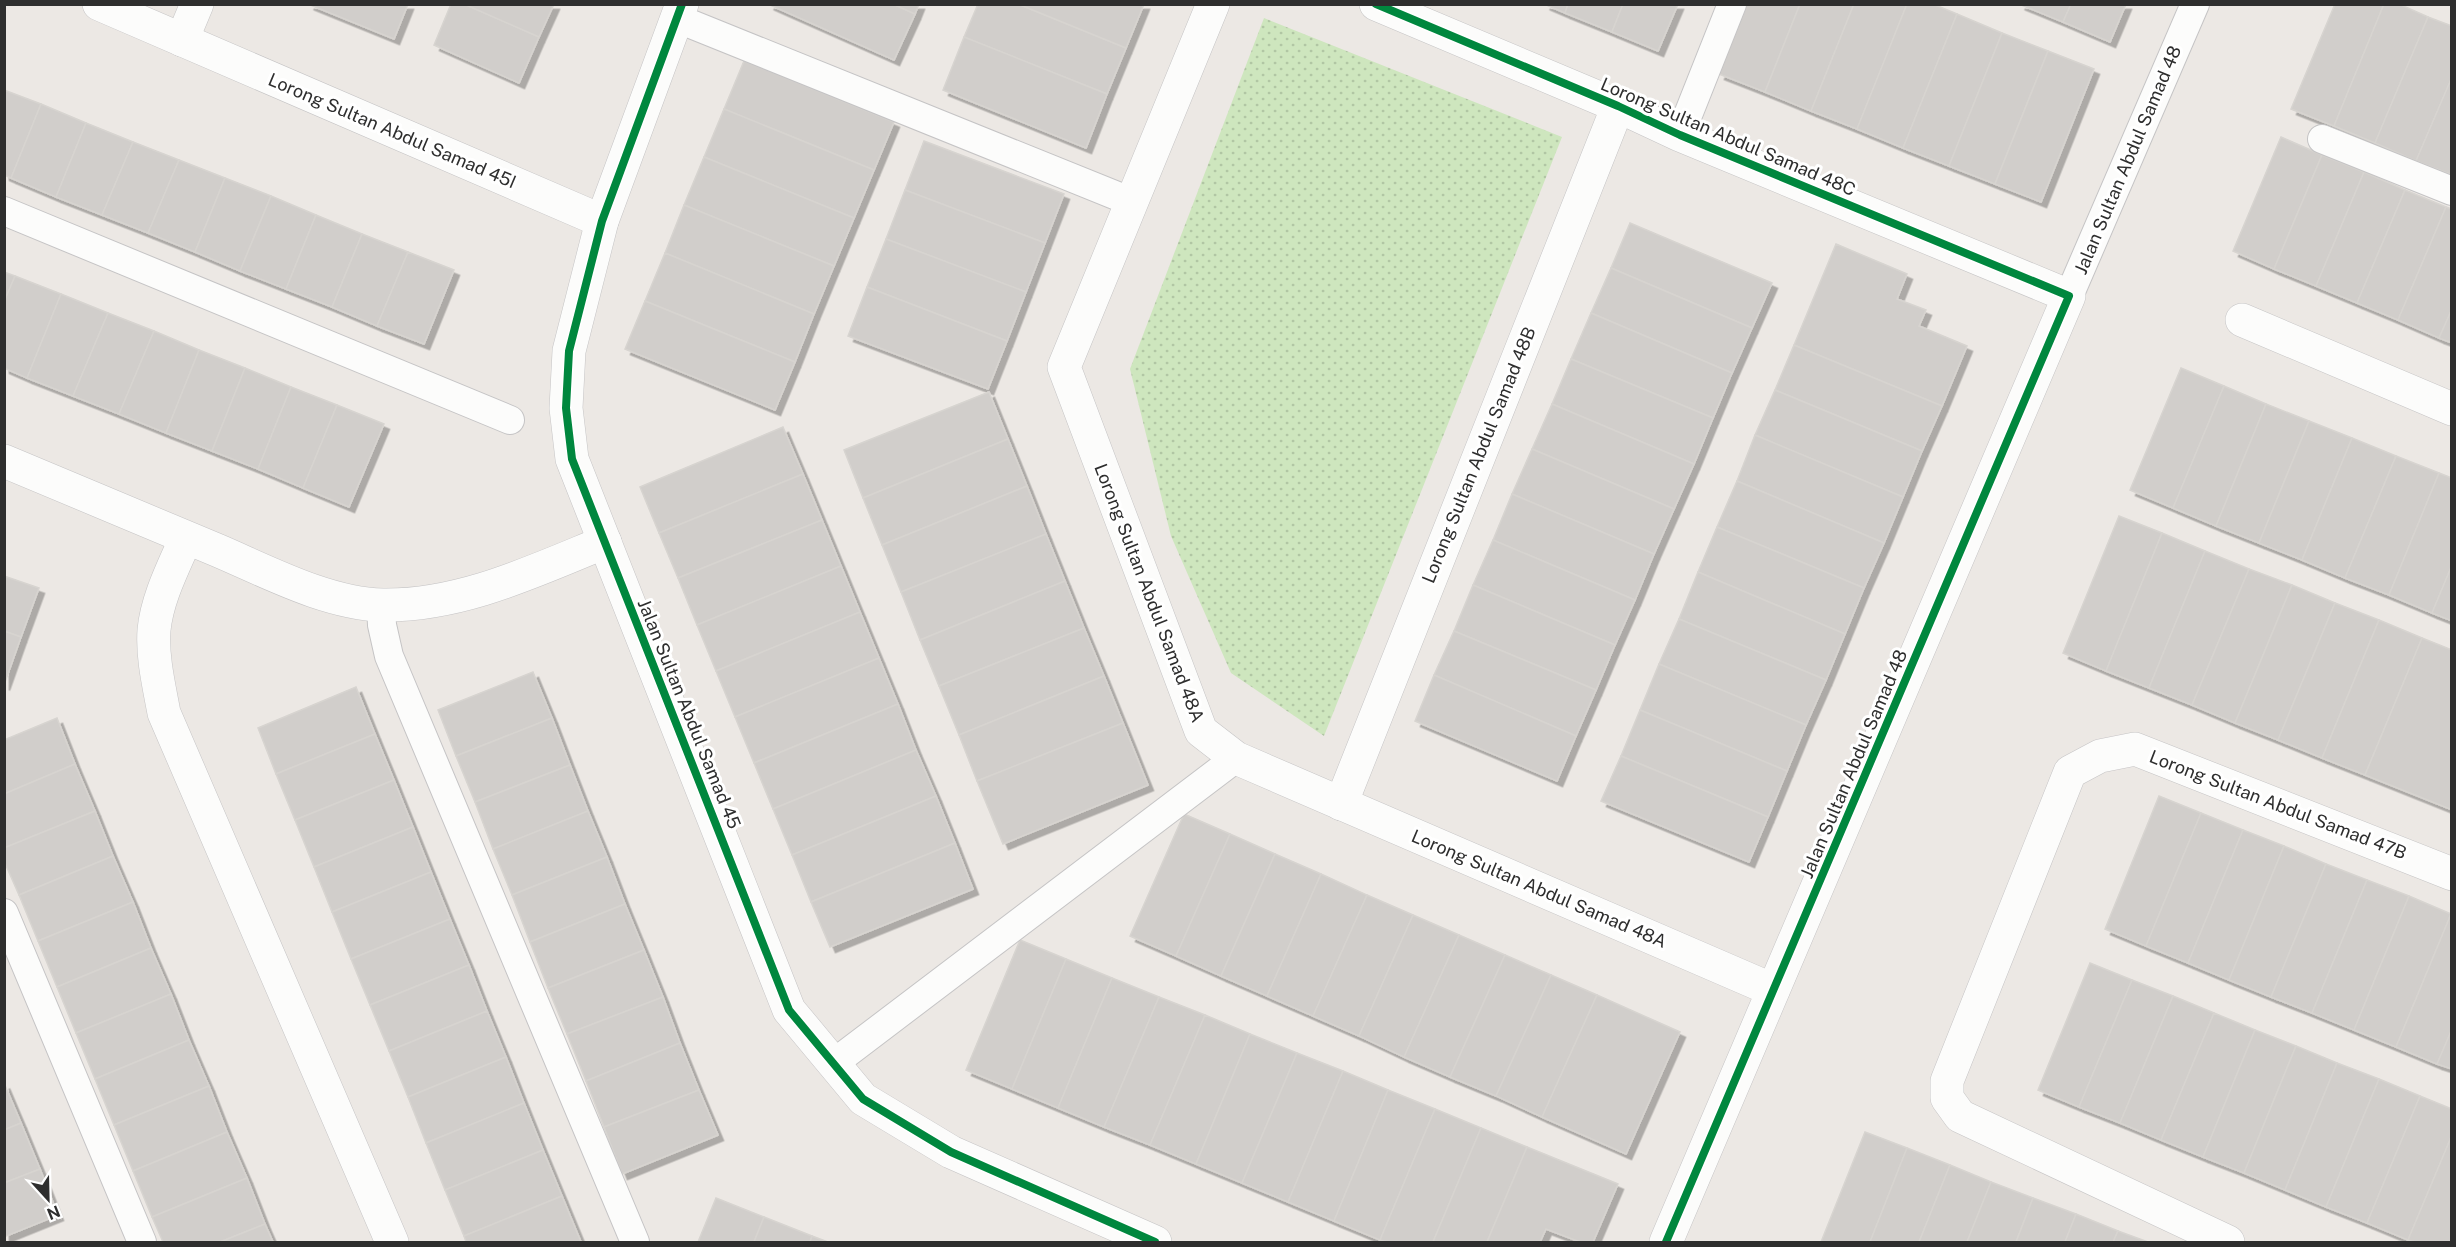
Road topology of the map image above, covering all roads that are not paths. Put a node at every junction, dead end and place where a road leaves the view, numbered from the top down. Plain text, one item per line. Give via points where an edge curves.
1 (99, 4) edge
2 (197, 4) edge
3 (1212, 4) edge
4 (1376, 4) edge
5 (1732, 4) edge
6 (2195, 4) edge
7 (679, 11) edge
8 (182, 40) junction
9 (1618, 106) junction
10 (1680, 135) junction
11 (2322, 139) dead end
12 (2451, 191) edge
13 (1132, 202) junction
14 (4, 211) edge
15 (602, 221) junction
16 (2069, 296) junction
17 (2242, 320) dead end
18 (2451, 410) edge
19 (510, 420) dead end
20 (4, 461) edge
21 (186, 538) junction
22 (605, 542) junction
23 (381, 605) junction
24 (1236, 758) junction
25 (1341, 804) junction
26 (2451, 874) edge
27 (4, 914) edge
28 (1773, 990) junction
29 (834, 1063) junction
30 (142, 1242) edge
31 (392, 1242) edge
32 (635, 1242) edge
33 (1153, 1242) edge
34 (1666, 1242) edge
35 (2228, 1242) edge

1 - 8 street, Lorong Sultan Abdul Samad 45I
2 - 8 street
3 - 13 street, Lorong Sultan Abdul Samad 48A
4 - 9 street, Lorong Sultan Abdul Samad 48C
5 - 10 lane
6 - 16 lane, Jalan Sultan Abdul Samad 48
7 - 13 lane
7 - 15 street, Jalan Sultan Abdul Samad 45
8 - 15 street, Lorong Sultan Abdul Samad 45I
9 - 10 street, Lorong Sultan Abdul Samad 48C
9 - 25 street, Lorong Sultan Abdul Samad 48B
10 - 16 street, Lorong Sultan Abdul Samad 48C
11 - 12 lane
13 - 24 street, Lorong Sultan Abdul Samad 48A via 1064,367 1201,731
14 - 19 lane
15 - 22 street, Jalan Sultan Abdul Samad 45 via 569,351 566,408 572,459
16 - 28 street, Jalan Sultan Abdul Samad 48
17 - 18 street
20 - 21 street
21 - 23 street via 300,586
21 - 31 street via 154,629 164,712
22 - 23 street via 469,593
22 - 29 street, Jalan Sultan Abdul Samad 45 via 789,1010
23 - 32 lane via 389,656
24 - 25 street, Lorong Sultan Abdul Samad 48A
24 - 29 lane
25 - 28 street, Lorong Sultan Abdul Samad 48A
26 - 35 street, Lorong Sultan Abdul Samad 47B via 2135,749 2100,756 2070,772 1947,1081 1947,1098 1960,1116
27 - 30 lane
28 - 34 street, Jalan Sultan Abdul Samad 48
29 - 33 street, Jalan Sultan Abdul Samad 45 via 863,1099 951,1152

